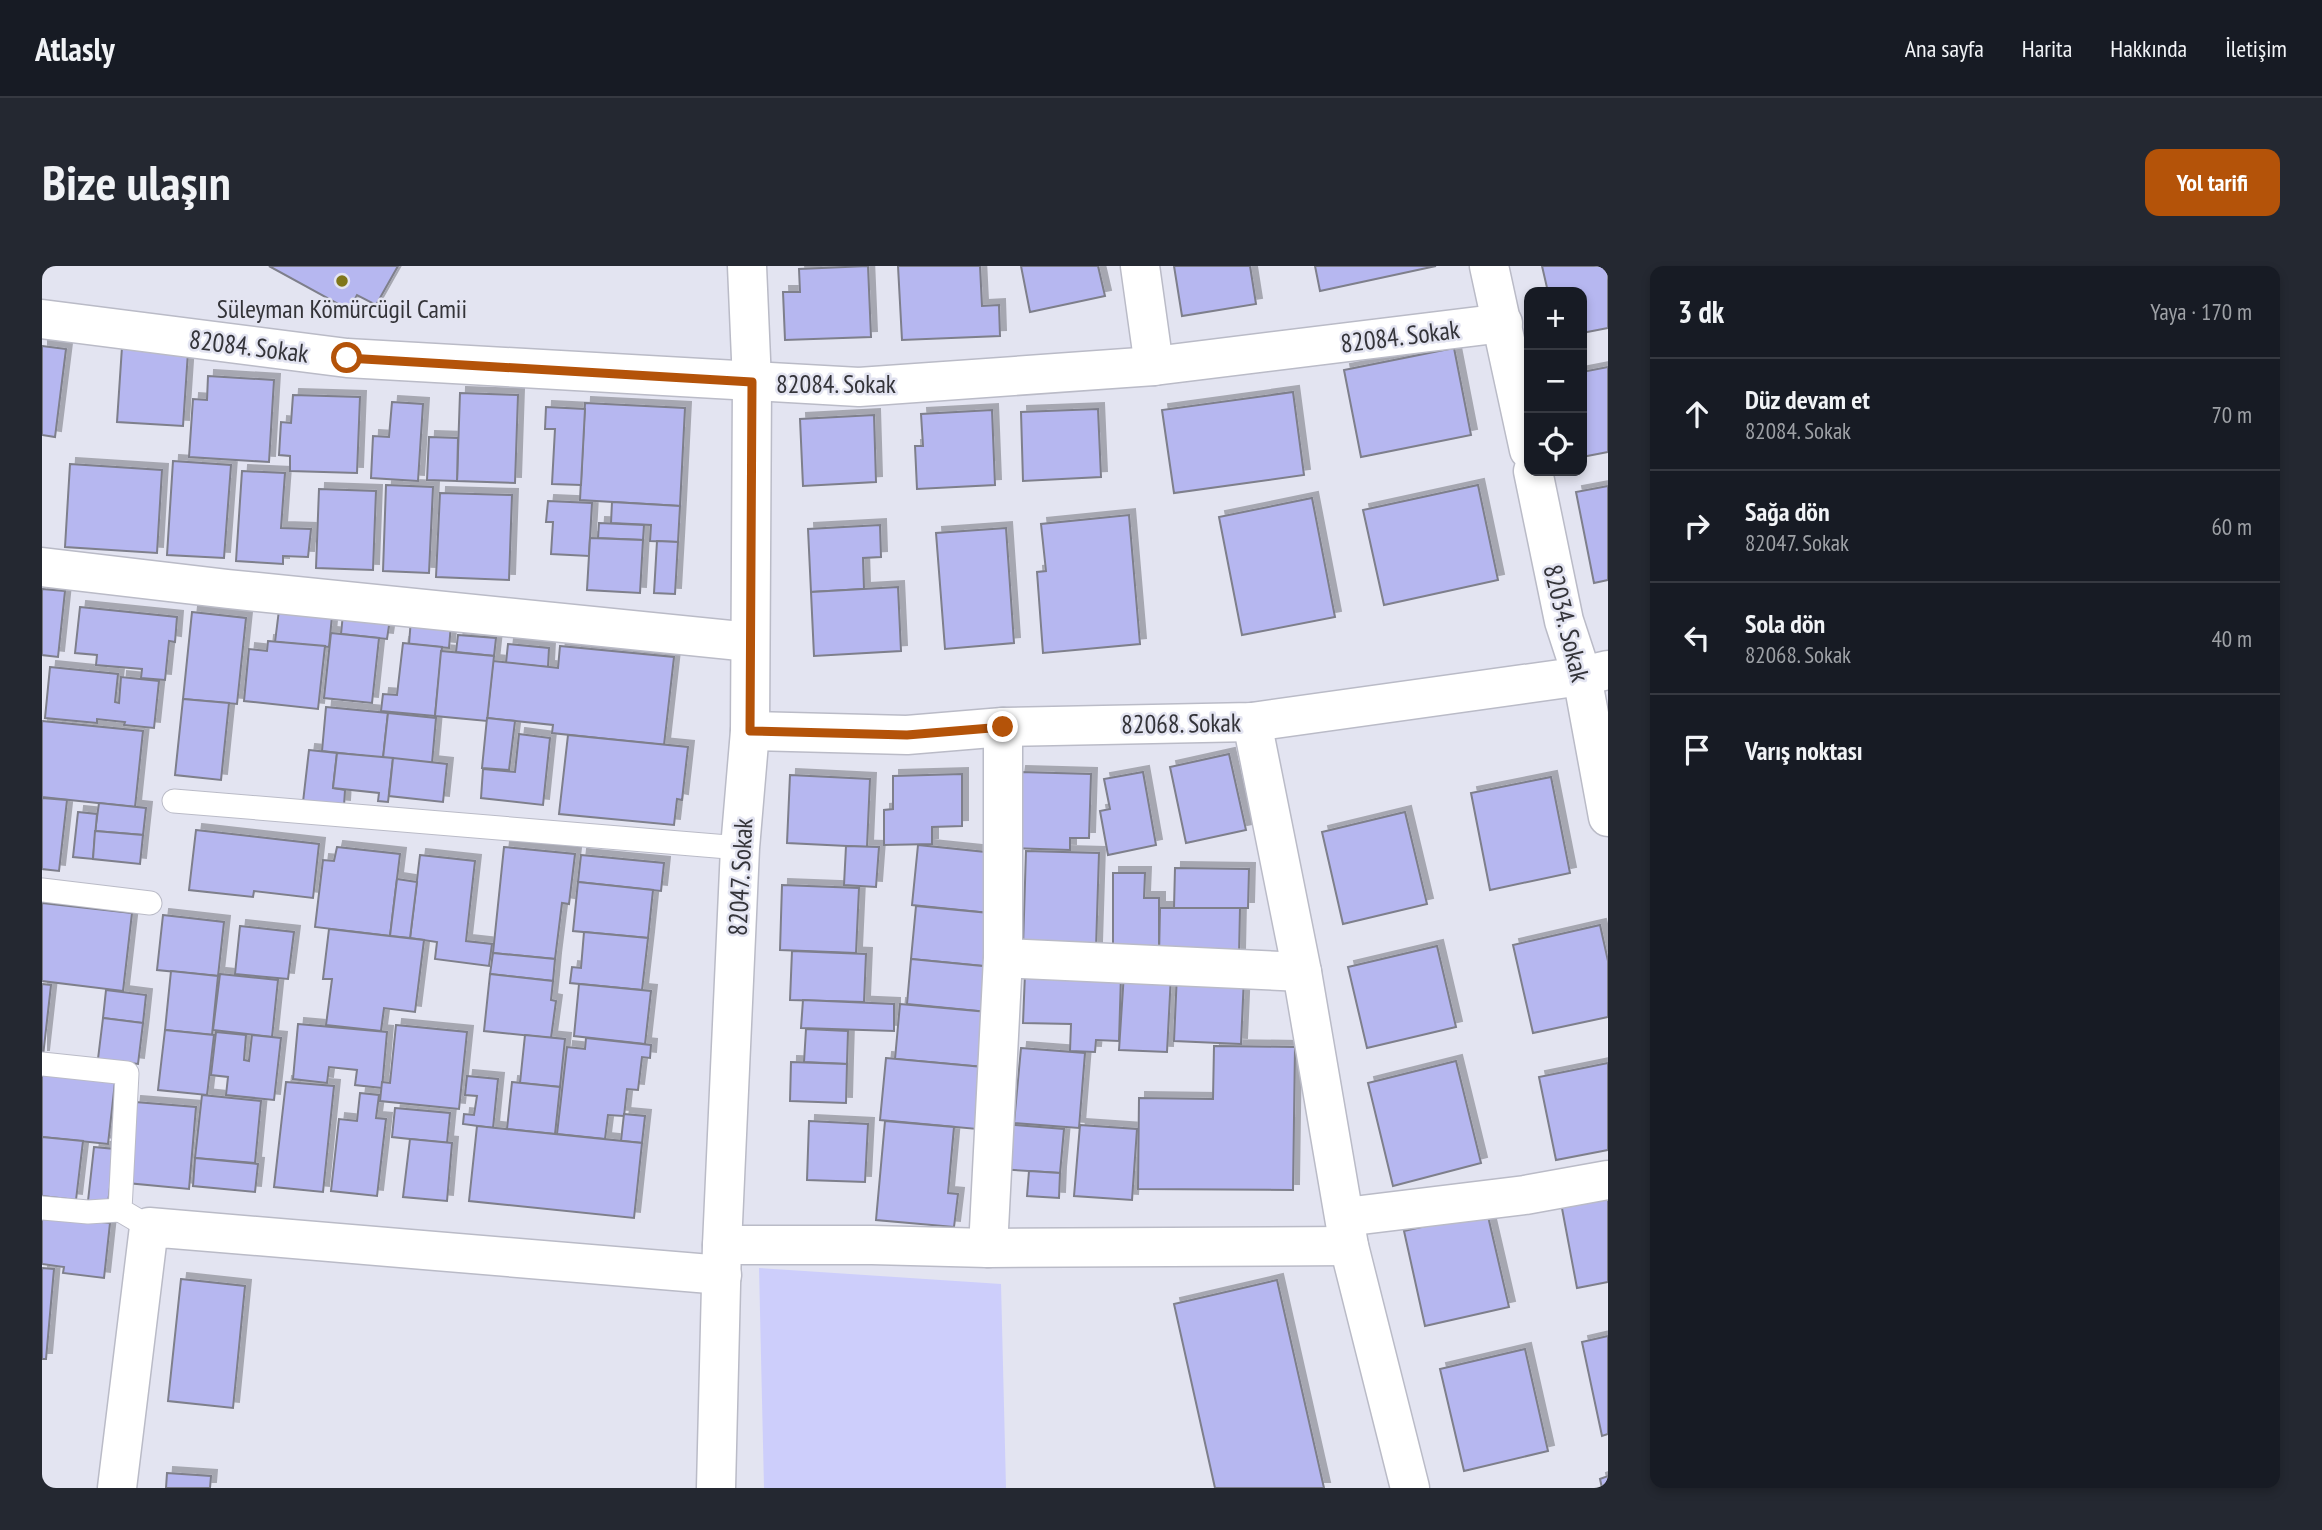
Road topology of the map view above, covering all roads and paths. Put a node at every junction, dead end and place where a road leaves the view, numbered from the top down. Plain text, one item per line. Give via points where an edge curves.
1 (747, 266) edge
2 (1140, 266) edge
3 (1489, 266) edge
4 (42, 319) edge
5 (1503, 323) junction
6 (1154, 366) junction
7 (752, 382) junction
8 (1524, 426) edge
9 (1535, 476) edge
10 (42, 567) edge
11 (750, 642) junction
12 (1595, 673) edge
13 (1252, 722) junction
14 (1003, 727) junction
15 (750, 731) junction
16 (174, 801) dead end
17 (1608, 817) edge
18 (740, 848) junction
19 (42, 890) edge
20 (150, 903) dead end
21 (1003, 958) junction
22 (1303, 972) junction
23 (42, 1064) edge
24 (1608, 1180) edge
25 (42, 1208) edge
26 (135, 1219) junction
27 (1347, 1231) junction
28 (988, 1248) junction
29 (722, 1260) junction
30 (117, 1488) edge
31 (716, 1488) edge
32 (1410, 1488) edge

1 - 7 street, 82047. Sokak
2 - 6 street
3 - 5 street
4 - 7 street, 82084. Sokak via 347,358
5 - 6 street, 82084. Sokak
5 - 8 street
6 - 7 street, 82084. Sokak via 859,387
7 - 11 street, 82047. Sokak
9 - 12 street, 82034. Sokak via 1564,621
10 - 11 street
11 - 15 street, 82047. Sokak
12 - 13 street, 82068. Sokak
12 - 17 street, 82034. Sokak
13 - 14 street, 82068. Sokak
13 - 22 street
14 - 15 street, 82068. Sokak via 907,735
14 - 21 street
15 - 18 street, 82047. Sokak
16 - 18 lane
18 - 29 street, 82047. Sokak
19 - 20 lane
21 - 22 street
21 - 28 street
22 - 27 street
23 - 26 lane via 127,1073
24 - 27 street
25 - 26 lane
26 - 29 street
26 - 30 street
27 - 28 street
27 - 32 street
28 - 29 street via 872,1245
29 - 31 street, 82047. Sokak

